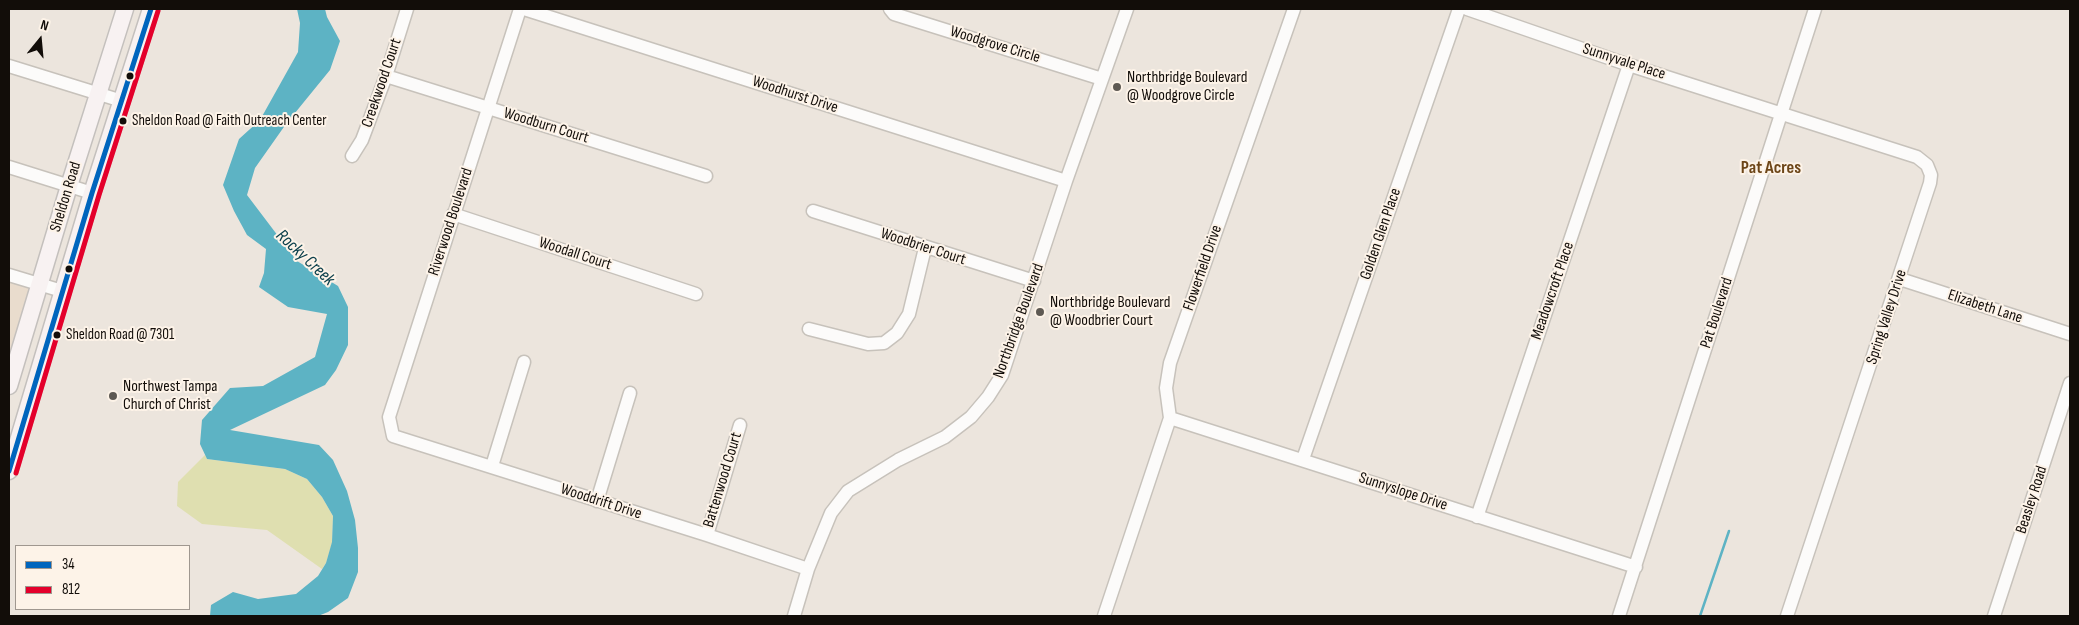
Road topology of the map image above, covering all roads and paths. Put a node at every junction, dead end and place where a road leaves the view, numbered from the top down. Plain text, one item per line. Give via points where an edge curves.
1 (125, 9) edge
2 (151, 9) edge
3 (406, 9) edge
4 (520, 9) edge
5 (524, 9) edge
6 (890, 9) edge
7 (1127, 9) edge
8 (1294, 9) edge
9 (1459, 9) edge
10 (1467, 9) edge
11 (1815, 9) edge
12 (1629, 64) junction
13 (9, 66) edge
14 (386, 76) junction
15 (1102, 79) junction
16 (98, 94) junction
17 (122, 101) junction
18 (487, 108) junction
19 (1781, 114) junction
20 (352, 156) dead end
21 (9, 167) edge
22 (706, 176) dead end
23 (1066, 181) junction
24 (69, 186) junction
25 (92, 193) junction
26 (813, 211) dead end
27 (453, 214) junction
28 (925, 248) junction
29 (9, 275) edge
30 (1900, 279) junction
31 (1034, 281) junction
32 (40, 285) junction
33 (62, 291) junction
34 (696, 294) dead end
35 (809, 328) dead end
36 (2070, 334) edge
37 (524, 362) dead end
38 (2070, 383) edge
39 (9, 386) edge
40 (630, 393) dead end
41 (1170, 418) junction
42 (740, 425) dead end
43 (14, 432) edge
44 (393, 436) joint
45 (1303, 459) junction
46 (492, 466) junction
47 (9, 470) edge
48 (596, 501) junction
49 (1477, 517) junction
50 (707, 535) junction
51 (1636, 567) junction
52 (808, 569) junction
53 (794, 616) edge
54 (1104, 616) edge
55 (1619, 616) edge
56 (1787, 616) edge
57 (1994, 616) edge

1 - 16 main road, Sheldon Road
2 - 17 main road, Sheldon Road
3 - 14 street, Creekwood Court
4 - 18 street, Riverwood Boulevard
5 - 23 street, Woodhurst Drive
6 - 15 street, Woodgrove Circle via 894,14
7 - 15 street, Northbridge Boulevard
8 - 41 street, Flowerfield Drive via 1170,363 1166,388
9 - 45 street, Golden Glen Place
10 - 12 street, Sunnyvale Place
11 - 19 street, Pat Boulevard
12 - 19 street, Sunnyvale Place
12 - 49 street, Meadowcroft Place
13 - 16 street
14 - 18 street, Woodburn Court
14 - 20 street, Creekwood Court via 362,140
15 - 23 street, Northbridge Boulevard
16 - 17 street
16 - 24 main road, Sheldon Road
17 - 25 main road, Sheldon Road
18 - 22 street, Woodburn Court
18 - 27 street, Riverwood Boulevard
19 - 30 street, Spring Valley Drive via 1917,157 1927,165 1930,183
19 - 51 street, Pat Boulevard
21 - 24 street
23 - 31 street, Northbridge Boulevard
24 - 25 street
24 - 32 main road, Sheldon Road
25 - 33 main road, Sheldon Road
26 - 28 street, Woodbrier Court
27 - 34 street, Woodall Court
27 - 44 street, Riverwood Boulevard via 389,417
28 - 31 street, Woodbrier Court
28 - 35 street via 909,314 897,334 884,343 868,344
29 - 32 street
30 - 36 street, Elizabeth Lane
30 - 56 street, Spring Valley Drive
31 - 52 street, Northbridge Boulevard via 1002,375 988,398 945,438 898,460 848,491 831,513
32 - 33 street
32 - 39 main road, Sheldon Road
33 - 43 main road, Sheldon Road
37 - 46 street
38 - 57 street, Beasley Road
40 - 48 street
41 - 45 street, Sunnyslope Drive
41 - 54 street, Flowerfield Drive
42 - 50 street, Battenwood Court
43 - 47 main road, Sheldon Road
44 - 46 street, Wooddrift Drive
45 - 49 street, Sunnyslope Drive
46 - 48 street, Wooddrift Drive
48 - 50 street, Wooddrift Drive
49 - 51 street, Sunnyslope Drive
50 - 52 street, Wooddrift Drive
51 - 55 street, Pat Boulevard
52 - 53 street, Northbridge Boulevard

